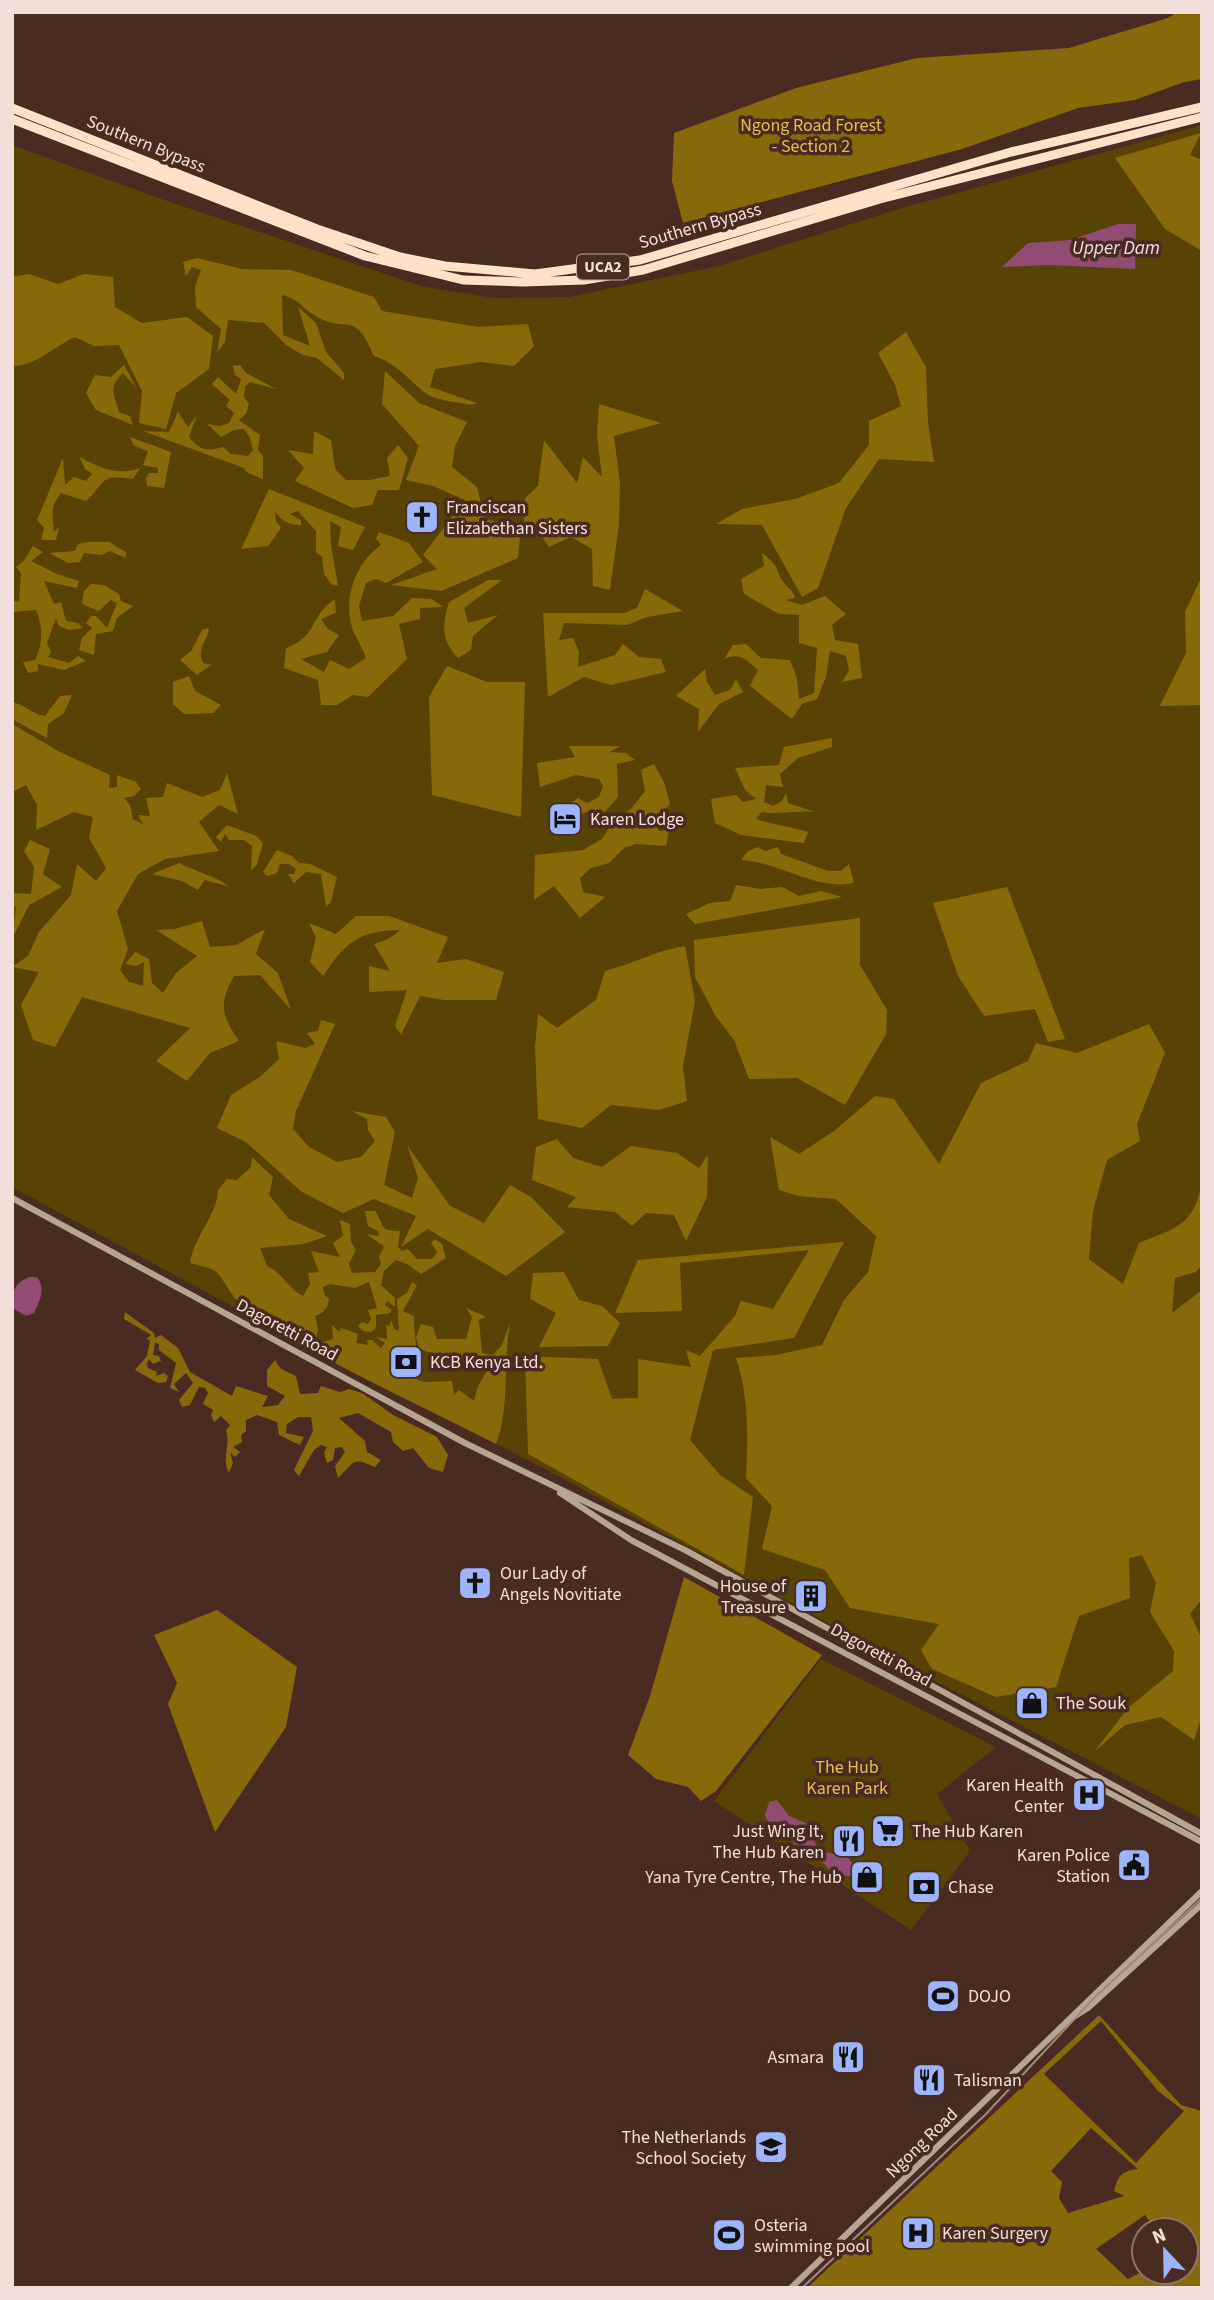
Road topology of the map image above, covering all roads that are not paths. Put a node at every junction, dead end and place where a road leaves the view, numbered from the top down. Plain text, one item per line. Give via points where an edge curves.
1 (1202, 107) edge
2 (12, 108) edge
3 (1202, 117) edge
4 (12, 119) edge
5 (12, 1198) edge
6 (549, 1486) junction
7 (646, 1530) junction
8 (639, 1543) junction
9 (1202, 1833) edge
10 (1202, 1842) edge
11 (1202, 1891) edge
12 (1202, 1904) edge
13 (1126, 1963) junction
14 (1132, 1969) junction
15 (1072, 2018) junction
16 (791, 2288) edge

1 - 2 highway, Southern Bypass / UCA2 via 1012,152 640,260 535,274 445,267 400,257 317,229
3 - 4 highway, Southern Bypass / UCA2 via 892,195 643,270 584,280 523,282 463,280 365,256
5 - 6 main road, Dagoretti Road
6 - 7 main road, Dagoretti Road
6 - 8 main road, Dagoretti Road
7 - 8 main road via 637,1532
7 - 9 main road, Dagoretti Road
8 - 10 main road, Dagoretti Road
11 - 13 main road, Ngong Road
12 - 14 main road, Ngong Road
13 - 14 main road
13 - 15 main road, Ngong Road
14 - 15 main road, Ngong Road
15 - 16 main road, Ngong Road

